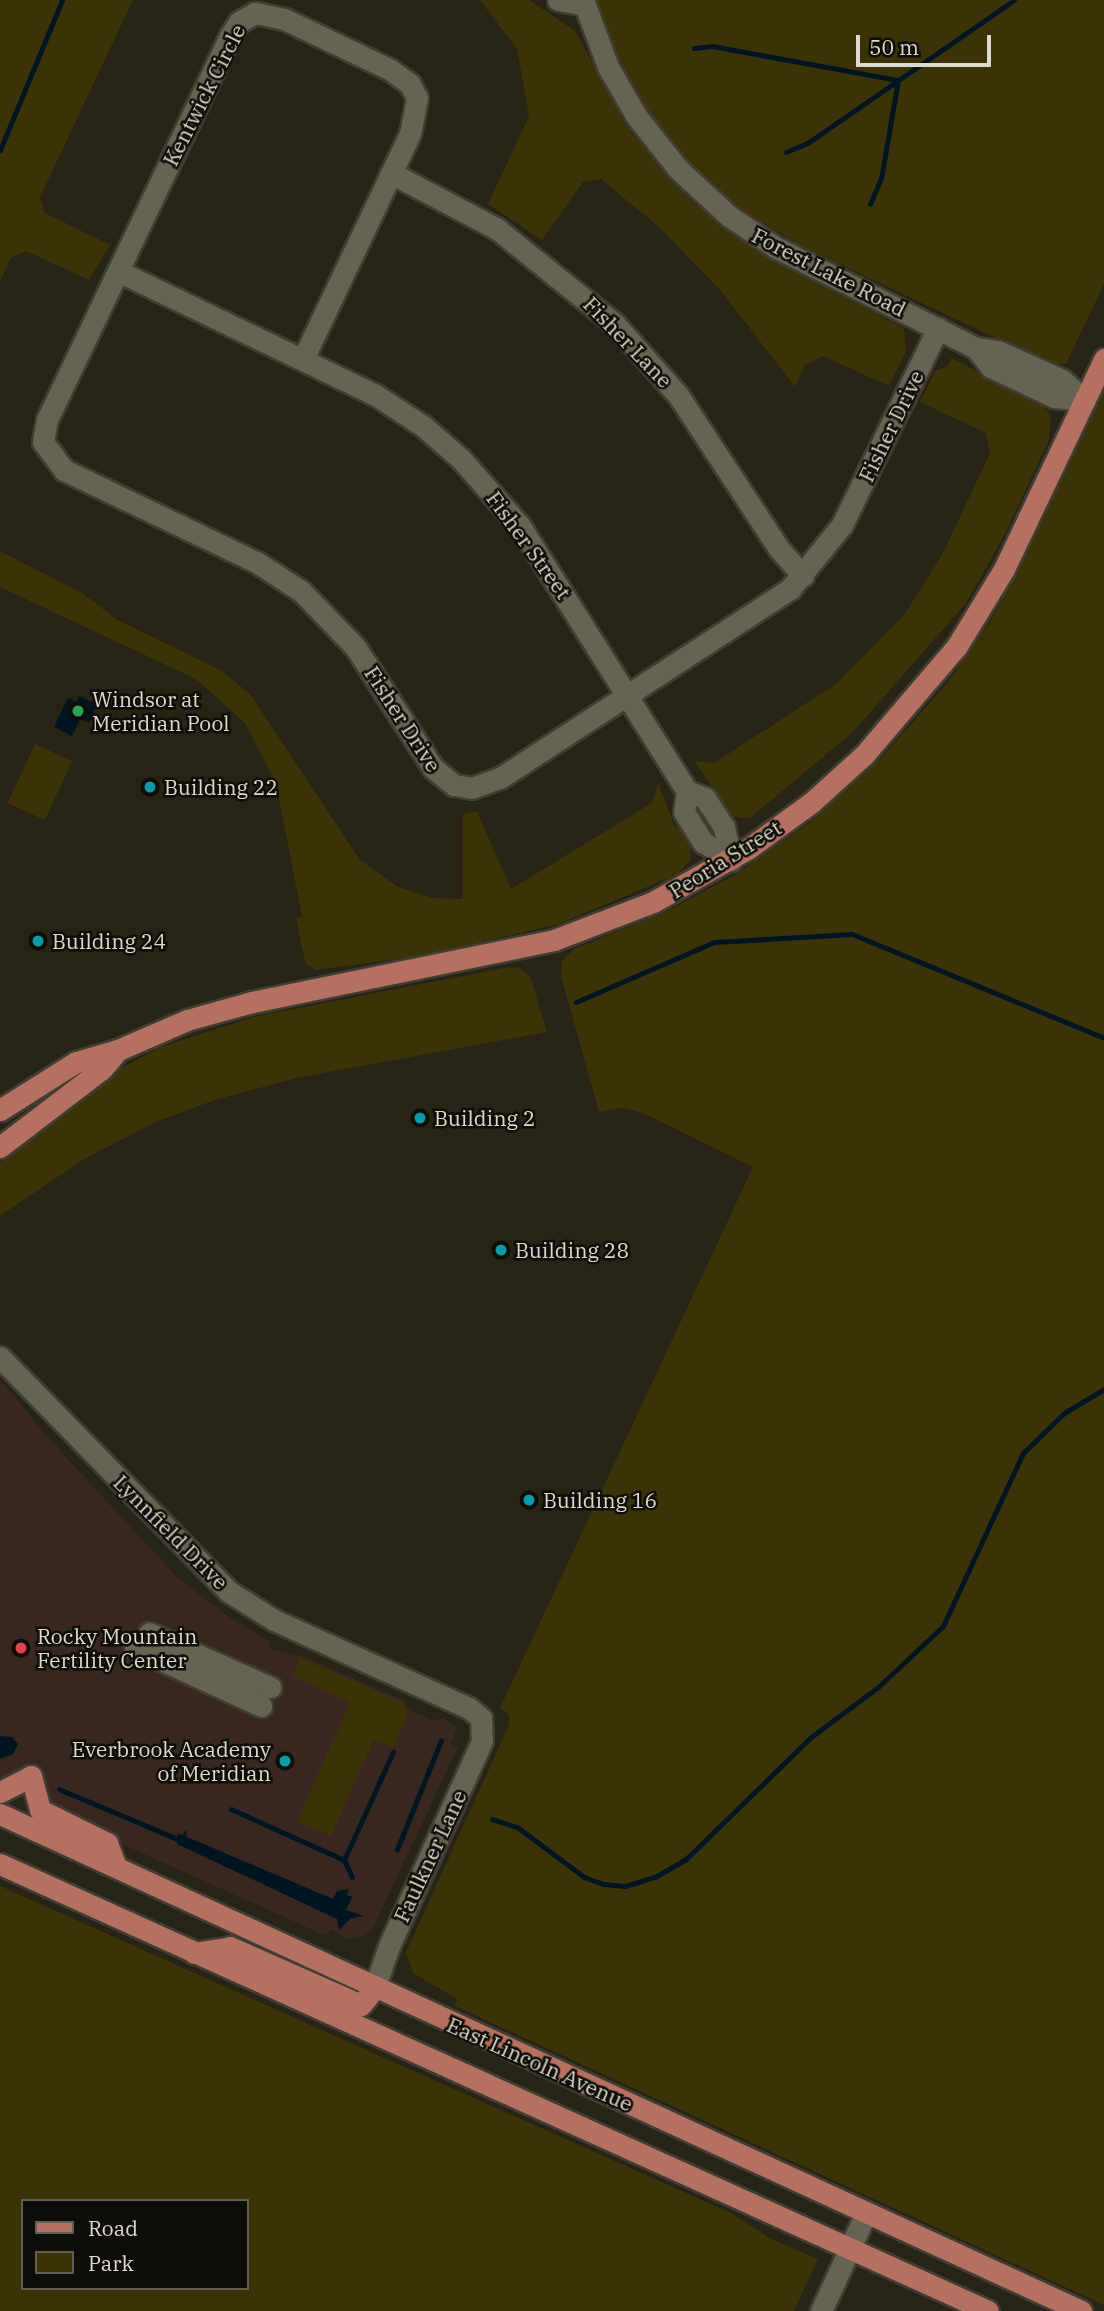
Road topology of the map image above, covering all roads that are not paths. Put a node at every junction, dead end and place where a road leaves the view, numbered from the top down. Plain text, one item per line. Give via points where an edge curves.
1 (558, 0) edge
2 (248, 7) edge
3 (391, 173) junction
4 (118, 271) junction
5 (938, 328) junction
6 (303, 359) junction
7 (1104, 359) edge
8 (1085, 400) junction
9 (803, 576) junction
10 (629, 696) junction
11 (731, 860) junction
12 (118, 1050) junction
13 (0, 1110) edge
14 (0, 1147) edge
15 (0, 1357) edge
16 (146, 1636) joint
17 (483, 1723) joint
18 (0, 1792) edge
19 (0, 1814) edge
20 (0, 1864) edge
21 (116, 1867) junction
22 (194, 1953) junction
23 (374, 1989) junction
24 (866, 2213) junction
25 (850, 2248) junction
26 (821, 2311) edge
27 (988, 2311) edge
28 (1081, 2311) edge

1 - 5 street, Forest Lake Road via 585,5 598,44 629,105 668,158 706,196 775,247
2 - 3 street, Kentwick Circle via 284,19 391,70 410,84 417,98 416,117
2 - 4 street, Kentwick Circle
3 - 6 street, Kentwick Circle
3 - 9 street, Fisher Lane via 497,229 614,323 678,395 779,549
4 - 6 street, Fisher Street
4 - 10 street, Fisher Drive via 44,428 45,447 59,467 258,563 302,591 349,638 432,768 454,785 472,788 492,782
5 - 8 street, Forest Lake Road via 976,348 998,351 1062,380
5 - 9 street, Fisher Drive via 842,525
6 - 10 street, Fisher Street via 401,411 471,469 535,547
7 - 8 main road, Peoria Street
8 - 11 main road, Peoria Street via 999,580 935,676 833,784
9 - 10 street, Fisher Drive via 757,614
10 - 11 street, Fisher Street via 687,790 705,798 724,827
11 - 12 main road, Peoria Street via 653,902 547,943 252,1002 187,1020
12 - 13 main road, Peoria Street via 76,1062
12 - 14 main road, Peoria Street via 102,1069
15 - 17 street, Lynnfield Drive via 236,1597 297,1631 469,1708
16 - 16 street via 268,1692
17 - 23 street, Faulkner Lane via 482,1741
18 - 21 main road via 31,1776 40,1810 107,1843
19 - 21 main road, East Lincoln Avenue
20 - 22 main road, East Lincoln Avenue
21 - 23 main road, East Lincoln Avenue via 306,1952
22 - 23 main road via 230,1947 361,2005
22 - 25 main road, East Lincoln Avenue
23 - 24 main road, East Lincoln Avenue
24 - 25 street
24 - 28 main road, East Lincoln Avenue
25 - 26 street
25 - 27 main road, East Lincoln Avenue

